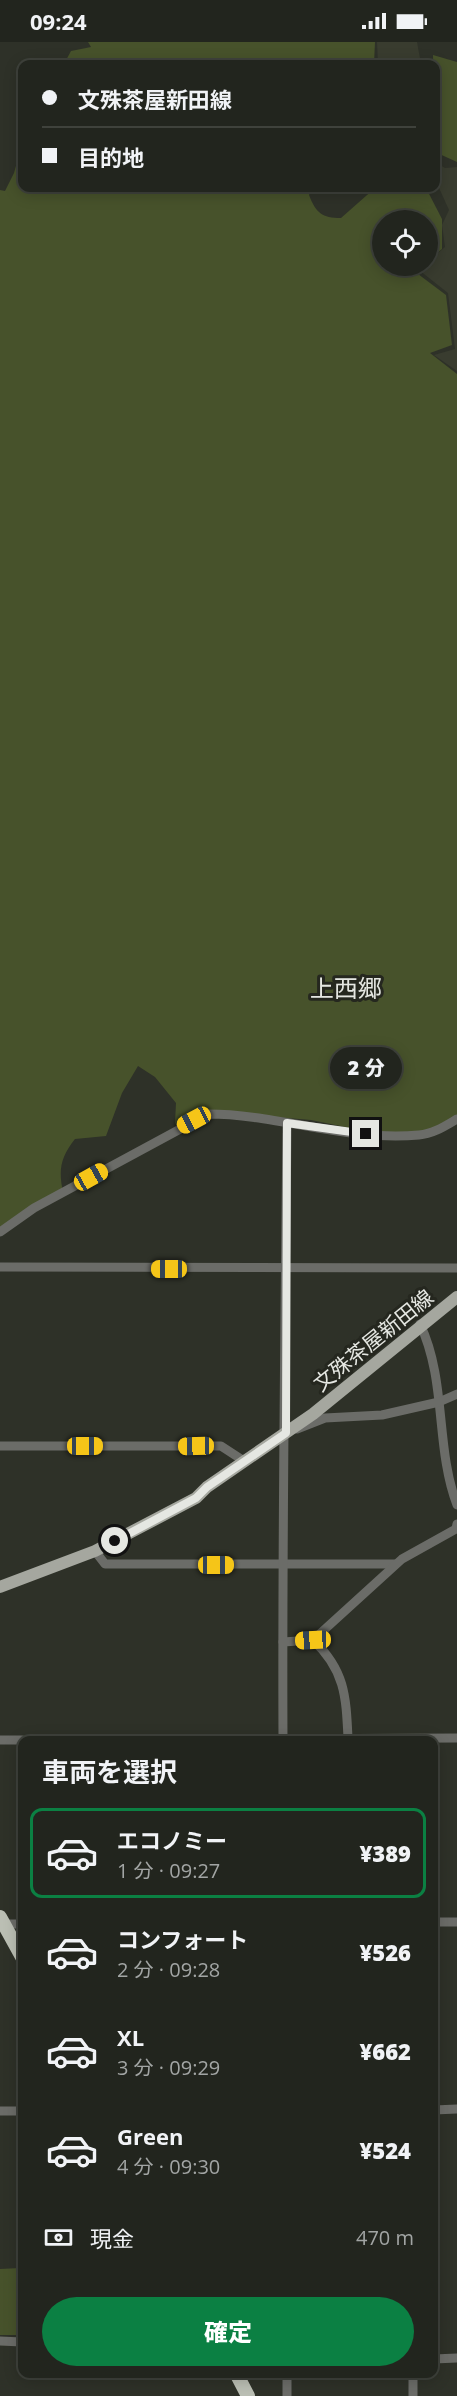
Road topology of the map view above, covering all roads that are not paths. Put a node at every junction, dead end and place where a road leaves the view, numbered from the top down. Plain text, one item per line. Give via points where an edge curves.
1 (457, 1119) edge
2 (287, 1123) junction
3 (0, 1232) edge
4 (0, 1268) edge
5 (457, 1268) edge
6 (286, 1269) junction
7 (457, 1297) edge
8 (420, 1324) junction
9 (457, 1394) edge
10 (439, 1402) junction
11 (286, 1433) junction
12 (0, 1446) edge
13 (244, 1461) junction
14 (457, 1505) edge
15 (457, 1524) edge
16 (95, 1551) junction
17 (395, 1564) junction
18 (282, 1565) junction
19 (0, 1587) edge
20 (313, 1640) junction
21 (283, 1642) junction
22 (284, 1736) edge
23 (348, 1736) edge
24 (438, 1738) edge
25 (457, 1738) edge
26 (0, 1740) edge
27 (18, 1740) edge
28 (0, 1917) edge
29 (438, 1922) edge
30 (457, 1922) edge
31 (0, 1924) edge
32 (18, 1924) edge
33 (18, 1950) edge
34 (457, 2109) edge
35 (438, 2110) edge
36 (0, 2111) edge
37 (18, 2111) edge
38 (0, 2341) edge
39 (18, 2342) edge
40 (457, 2358) edge
41 (438, 2359) edge
42 (239, 2378) edge
43 (287, 2378) edge
44 (413, 2378) edge
45 (248, 2396) edge
46 (287, 2396) edge
47 (413, 2396) edge

1 - 2 street via 419,1135 366,1134
2 - 3 street via 236,1114 208,1114 34,1208
2 - 6 street
4 - 6 street
5 - 6 street
6 - 11 street
7 - 8 main road, 文殊茶屋新田線
8 - 10 street via 431,1347
8 - 11 main road, 文殊茶屋新田線
9 - 10 street
10 - 11 street via 375,1416 325,1418
10 - 14 street
11 - 13 main road, 文殊茶屋新田線
11 - 18 street
12 - 13 street via 221,1446
13 - 16 main road, 文殊茶屋新田線 via 196,1498
15 - 17 street via 445,1537
16 - 18 street via 105,1564
16 - 19 main road, 文殊茶屋新田線
17 - 18 street
17 - 20 street
18 - 21 street
20 - 21 street
20 - 23 street via 341,1675
21 - 22 street
24 - 25 street
26 - 27 street
28 - 33 highway
29 - 30 street
31 - 32 street
34 - 35 street
36 - 37 street
38 - 39 street
40 - 41 street
42 - 45 highway
43 - 46 street
44 - 47 street

